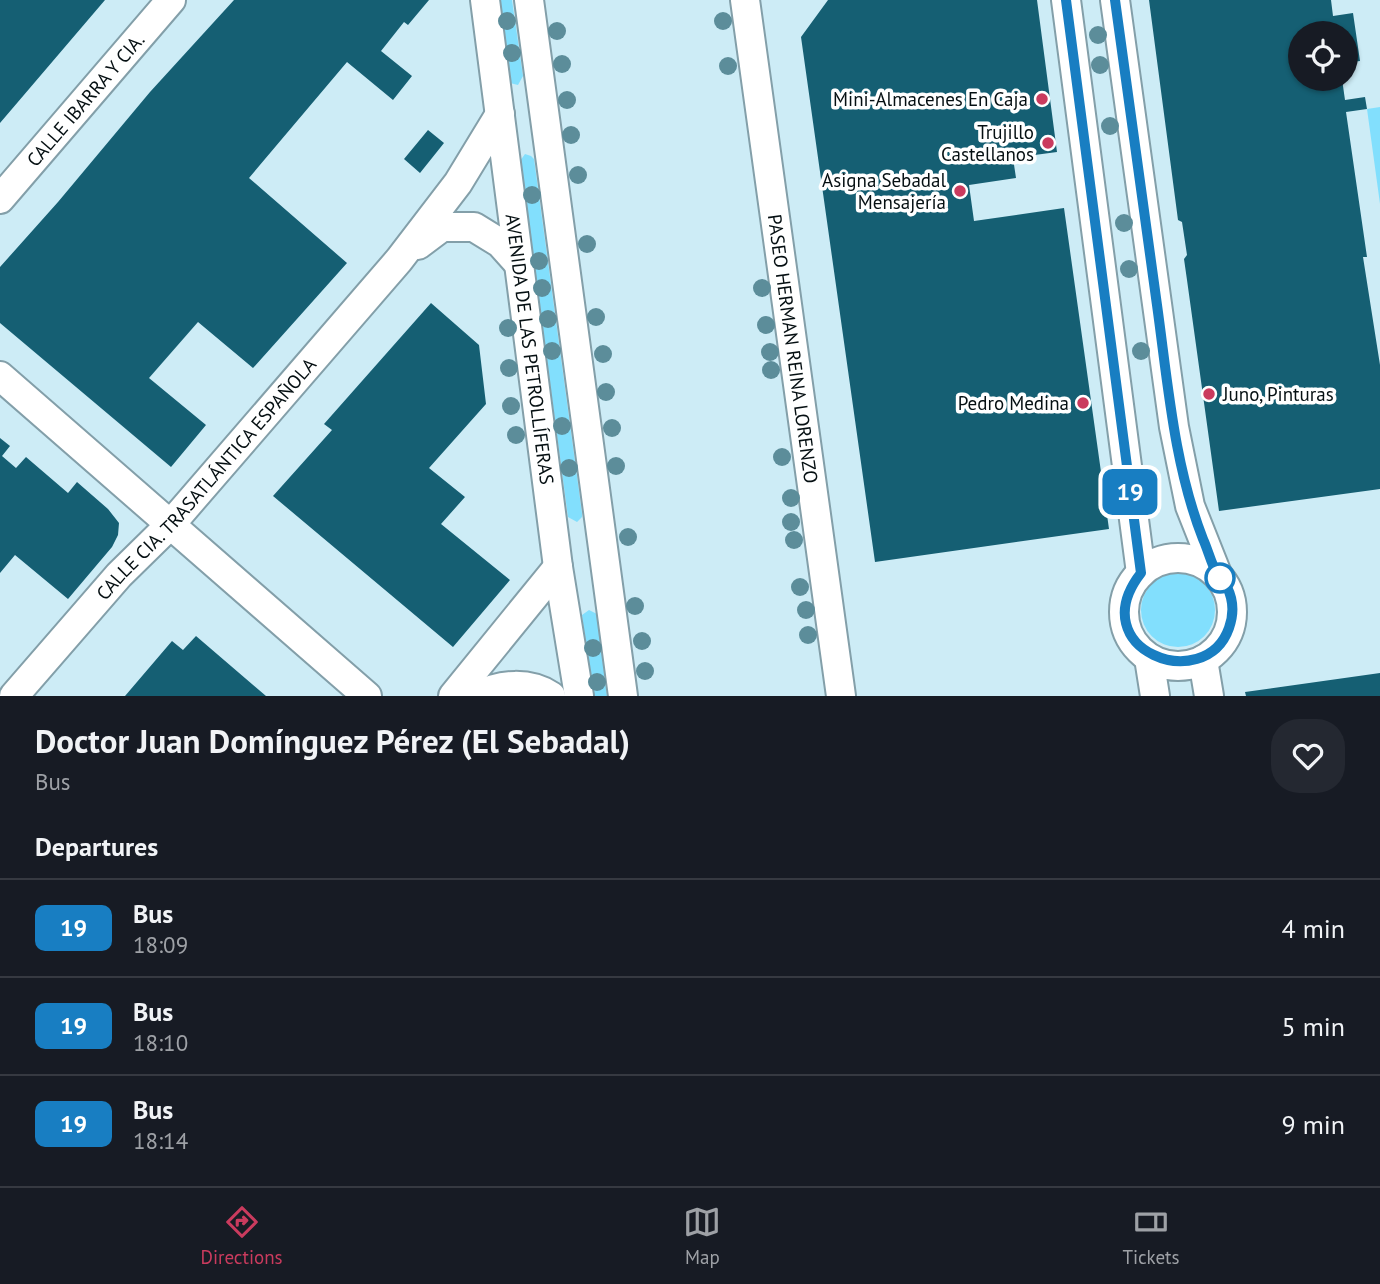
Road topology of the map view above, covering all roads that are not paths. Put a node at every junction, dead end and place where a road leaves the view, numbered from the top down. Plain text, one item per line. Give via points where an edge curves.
1 (171, 0) edge
2 (485, 0) edge
3 (529, 0) edge
4 (745, 0) edge
5 (1066, 0) edge
6 (1115, 0) edge
7 (499, 114) junction
8 (0, 199) edge
9 (399, 260) junction
10 (517, 262) junction
11 (0, 376) edge
12 (170, 525) junction
13 (558, 567) junction
14 (1141, 573) junction
15 (1217, 573) junction
16 (1149, 658) junction
17 (1203, 660) junction
18 (14, 696) edge
19 (368, 696) edge
20 (453, 696) edge
21 (479, 696) edge
22 (551, 696) edge
23 (579, 696) edge
24 (623, 696) edge
25 (841, 696) edge
26 (1155, 696) edge
27 (1209, 696) edge

1 - 8 street, CALLE IBARRA Y CIA.
2 - 7 street, AVENIDA DE LAS PETROLLÍFERAS
3 - 24 street
4 - 25 street, PASEO HERMAN REINA LORENZO
5 - 14 street
6 - 15 street via 1174,427 1191,506
7 - 9 street, CALLE CIA. TRASATLÁNTICA ESPAÑOLA via 458,183
7 - 10 street, AVENIDA DE LAS PETROLLÍFERAS
9 - 10 street, CALLE CIA. TRASATLÁNTICA ESPAÑOLA via 442,227 474,227 500,243
9 - 12 street, CALLE CIA. TRASATLÁNTICA ESPAÑOLA
10 - 13 street, AVENIDA DE LAS PETROLLÍFERAS
11 - 12 street
12 - 18 street, CALLE CIA. TRASATLÁNTICA ESPAÑOLA via 119,575
12 - 19 street
13 - 20 street
13 - 23 street, AVENIDA DE LAS PETROLLÍFERAS
14 - 15 street via 1163,561 1187,558
14 - 16 street via 1129,590 1124,610 1131,637
15 - 17 street via 1227,587 1232,620 1217,650
16 - 17 street via 1185,666
16 - 26 street
17 - 27 street
21 - 22 street via 493,688 533,686

